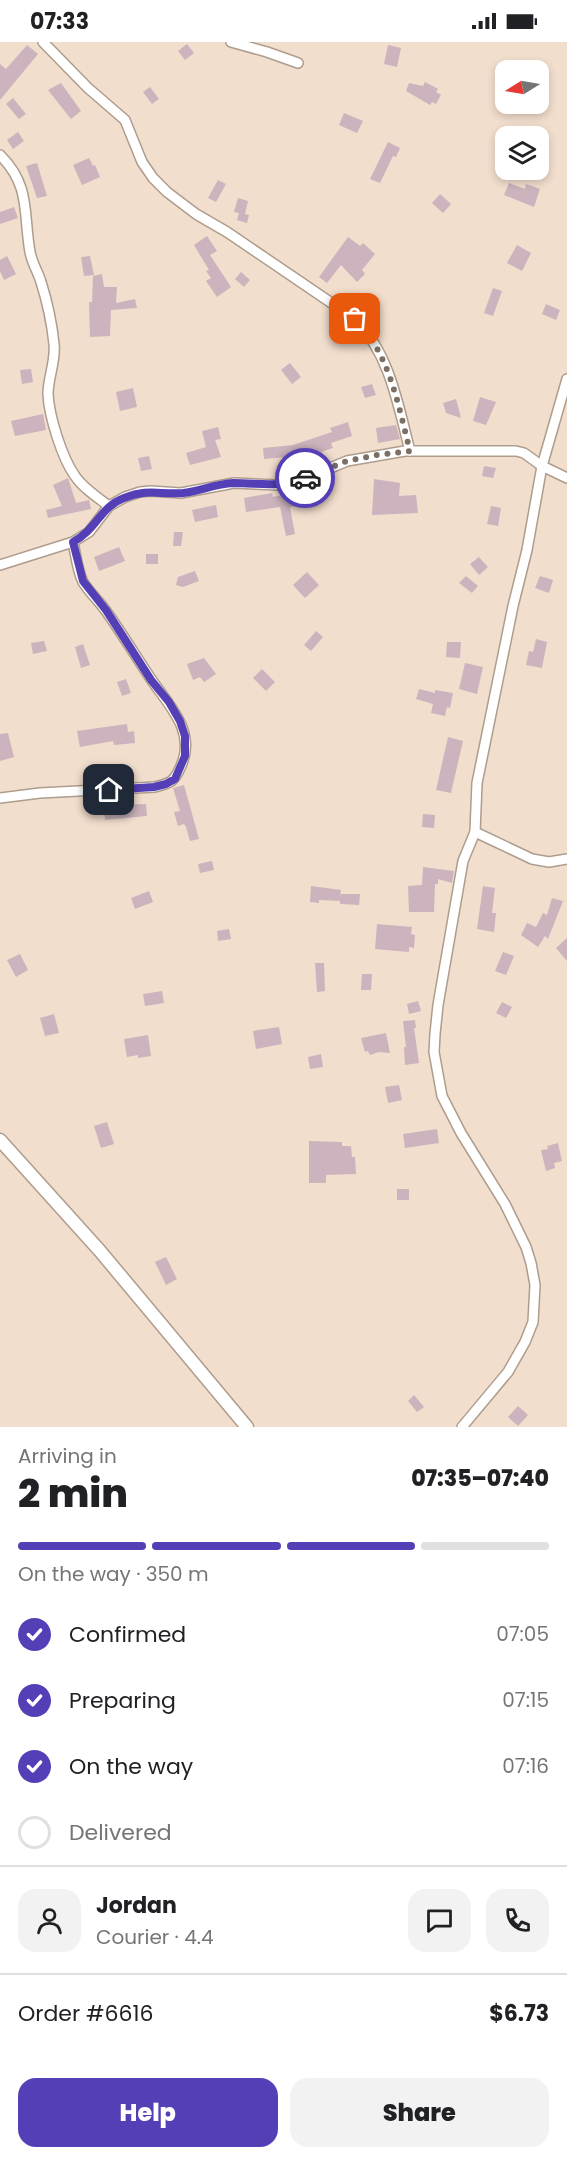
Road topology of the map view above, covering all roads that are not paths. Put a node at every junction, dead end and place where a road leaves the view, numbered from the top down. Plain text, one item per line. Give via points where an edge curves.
1 (44, 42) edge
2 (231, 42) edge
3 (298, 63) dead end
4 (0, 155) edge
5 (567, 379) edge
6 (410, 451) junction
7 (542, 466) junction
8 (567, 478) edge
9 (109, 506) junction
10 (73, 542) junction
11 (0, 565) edge
12 (0, 798) edge
13 (475, 832) junction
14 (567, 859) edge
15 (0, 1140) edge
16 (247, 1427) edge
17 (462, 1427) edge

1 - 6 street via 125,120 142,162 167,192 355,319 369,333 385,363
2 - 3 street
4 - 9 street via 14,170 22,189 30,254 44,291 55,355 48,393 58,439 75,477
5 - 7 street
6 - 7 street via 516,451
6 - 9 street via 347,461 279,485 234,483 181,493 151,491 125,497
7 - 8 street
7 - 13 street via 477,783
9 - 10 street via 89,532
10 - 11 street
10 - 12 street via 83,581 180,721 185,756 175,779 154,787
13 - 14 street via 532,859
13 - 17 street via 463,861 438,1005 436,1063 442,1096 526,1248 536,1302 525,1342 508,1372
15 - 16 street via 100,1251

